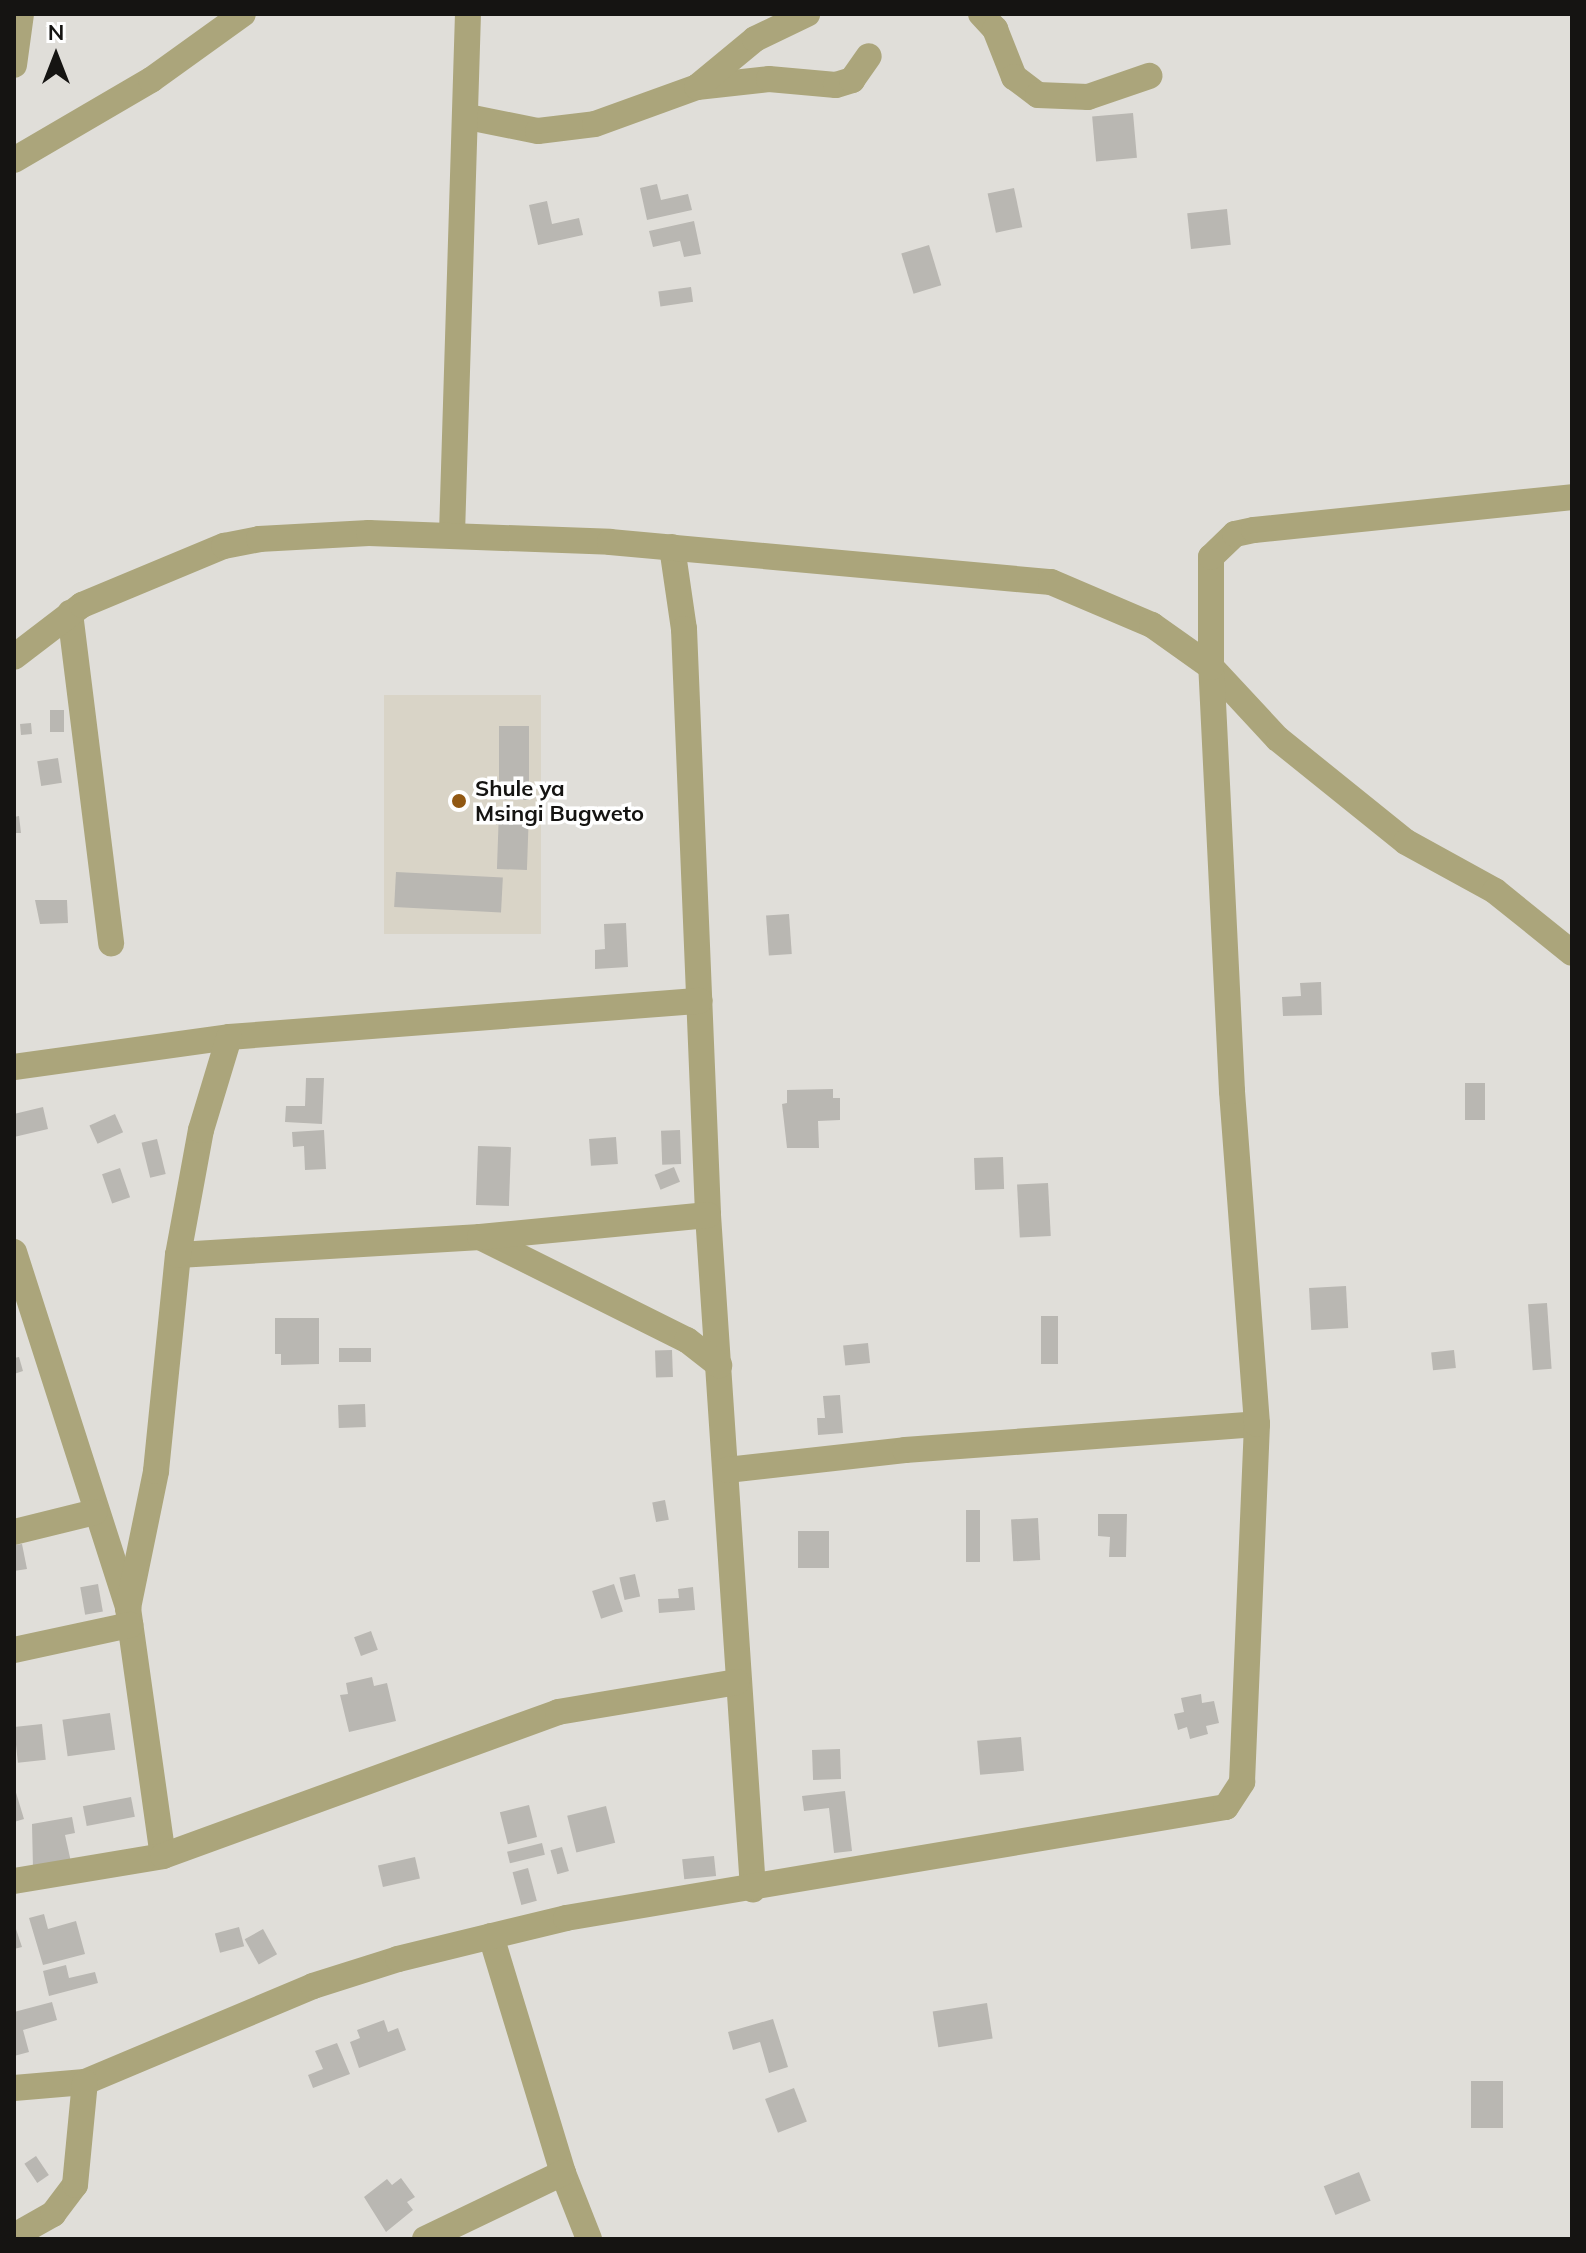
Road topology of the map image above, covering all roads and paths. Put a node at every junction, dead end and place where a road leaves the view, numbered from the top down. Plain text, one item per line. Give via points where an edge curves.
1 (21, 14) edge
2 (243, 14) edge
3 (468, 14) edge
4 (807, 14) edge
5 (981, 14) edge
6 (869, 56) dead end
7 (14, 65) edge
8 (1149, 76) dead end
9 (697, 87) junction
10 (468, 117) junction
11 (14, 160) edge
12 (1572, 497) edge
13 (452, 534) junction
14 (672, 547) junction
15 (70, 613) junction
16 (14, 657) edge
17 (1211, 667) junction
18 (111, 943) dead end
19 (1572, 953) edge
20 (700, 1001) junction
21 (229, 1037) junction
22 (14, 1067) edge
23 (708, 1215) junction
24 (480, 1237) junction
25 (14, 1252) edge
26 (178, 1255) junction
27 (719, 1365) junction
28 (1257, 1424) junction
29 (727, 1470) junction
30 (95, 1512) junction
31 (14, 1532) edge
32 (129, 1616) junction
33 (14, 1650) edge
34 (737, 1682) junction
35 (163, 1856) junction
36 (14, 1881) edge
37 (753, 1889) junction
38 (491, 1936) junction
39 (85, 2082) junction
40 (14, 2088) edge
41 (563, 2173) junction
42 (14, 2236) edge
43 (425, 2239) edge
44 (589, 2239) edge

1 - 7 street
2 - 11 street via 151,80
3 - 10 street
4 - 9 street via 755,39
5 - 8 street via 995,29 1014,77 1038,95 1088,97
6 - 9 street via 852,80 836,85 769,79
9 - 10 street via 574,129 512,128
10 - 13 street
12 - 17 street via 1235,534 1211,557
13 - 14 street
13 - 15 street via 369,533 232,544
14 - 17 street via 1051,582 1152,625
14 - 20 street via 684,629
15 - 16 street
15 - 18 street
17 - 19 street via 1278,739 1406,842 1495,891
17 - 28 street via 1232,1091
20 - 21 street
20 - 23 street
21 - 22 street
21 - 26 street via 201,1130
23 - 24 street
23 - 27 street
24 - 26 street
24 - 27 street via 687,1340
25 - 30 street
26 - 32 street via 156,1471
27 - 29 street
28 - 29 street via 905,1450
28 - 37 street via 1242,1782 1226,1807
29 - 34 street
30 - 31 street
30 - 32 street
32 - 33 street
32 - 35 street
34 - 35 street via 558,1712
34 - 37 street
35 - 36 street
37 - 38 street via 615,1909
38 - 39 street via 313,1986
38 - 41 street
39 - 40 street
39 - 42 street via 75,2185 53,2214
41 - 43 street
41 - 44 street

